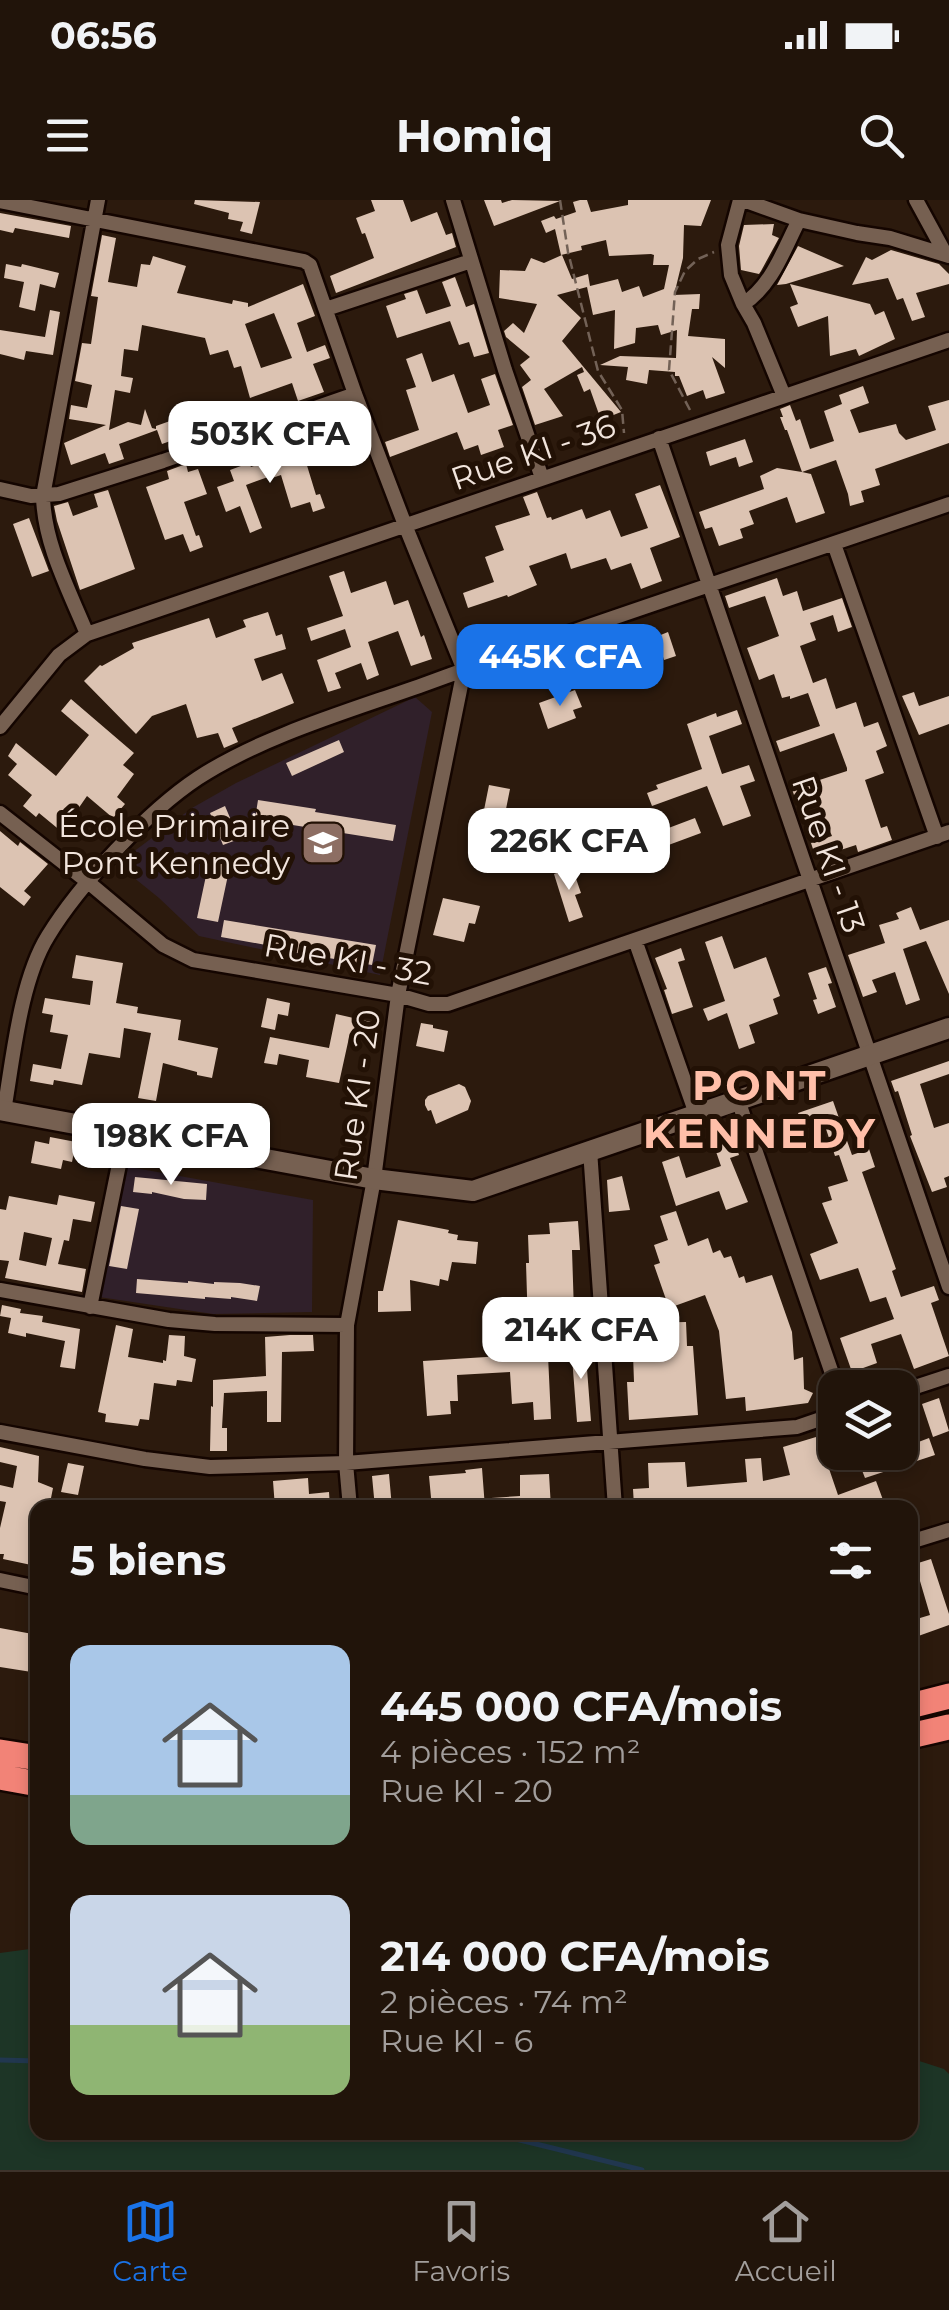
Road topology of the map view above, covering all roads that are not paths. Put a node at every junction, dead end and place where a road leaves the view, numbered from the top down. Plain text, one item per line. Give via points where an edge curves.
1 (98, 200) edge
2 (453, 200) edge
3 (741, 200) edge
4 (916, 200) edge
5 (0, 201) edge
6 (94, 219) junction
7 (799, 220) junction
8 (948, 256) edge
9 (470, 261) junction
10 (743, 304) junction
11 (326, 310) junction
12 (949, 340) edge
13 (355, 394) junction
14 (784, 396) junction
15 (659, 438) junction
16 (542, 478) junction
17 (0, 489) edge
18 (44, 496) junction
19 (949, 504) edge
20 (405, 526) junction
21 (834, 544) junction
22 (708, 586) junction
23 (87, 634) junction
24 (464, 670) junction
25 (0, 727) edge
26 (0, 812) edge
27 (943, 834) edge
28 (808, 880) junction
29 (88, 882) junction
30 (635, 940) junction
31 (398, 995) junction
32 (949, 1028) edge
33 (869, 1055) junction
34 (738, 1100) junction
35 (2, 1111) edge
36 (696, 1114) junction
37 (125, 1135) junction
38 (590, 1150) junction
39 (374, 1179) junction
40 (949, 1287) edge
41 (0, 1290) edge
42 (90, 1307) junction
43 (347, 1325) junction
44 (831, 1370) edge
45 (949, 1376) edge
46 (918, 1386) edge
47 (818, 1420) edge
48 (0, 1432) edge
49 (610, 1442) junction
50 (346, 1462) junction
51 (349, 1500) edge
52 (614, 1500) edge
53 (949, 1530) edge
54 (918, 1540) edge
55 (0, 1580) edge
56 (30, 1586) edge
57 (949, 1696) edge
58 (918, 1704) edge
59 (949, 1727) edge
60 (918, 1734) edge
61 (0, 1752) edge
62 (30, 1757) edge
63 (0, 1777) edge
64 (30, 1783) edge

1 - 6 street
2 - 9 street
3 - 7 street
3 - 10 street via 728,245
4 - 8 street
5 - 6 street
6 - 11 street via 304,261 314,270
6 - 18 street
7 - 8 street
7 - 10 street via 770,276
9 - 11 street
9 - 16 street
10 - 14 street
11 - 13 street
12 - 14 street, Rue KI - 36
13 - 18 street
13 - 20 street
14 - 15 street, Rue KI - 36
15 - 16 street, Rue KI - 36
15 - 22 street, Rue KI - 13
16 - 20 street, Rue KI - 36
17 - 18 street
18 - 23 street via 56,558
19 - 21 street
20 - 23 street, Rue KI - 36
20 - 24 street
21 - 22 street
21 - 27 street
22 - 24 street
22 - 28 street, Rue KI - 13
23 - 25 street, Rue KI - 36 via 59,654
24 - 29 street via 271,740 198,778 152,814
24 - 31 street, Rue KI - 20
26 - 29 street, Rue KI - 32
27 - 28 street, Rue KI - 32
28 - 30 street, Rue KI - 32
28 - 33 street, Rue KI - 13
29 - 31 street, Rue KI - 32 via 163,945 193,960
29 - 35 street via 38,957
30 - 31 street, Rue KI - 32 via 448,1004
30 - 36 street
31 - 39 street, Rue KI - 20
32 - 33 street
33 - 34 street
33 - 40 street, Rue KI - 13
34 - 36 street
34 - 44 street
35 - 37 street
36 - 38 street
37 - 39 street
37 - 42 street
38 - 39 street via 473,1190
38 - 49 street
39 - 43 street, Rue KI - 20
41 - 42 street
42 - 43 street via 199,1323
43 - 50 street, Rue KI - 20
45 - 46 street
47 - 49 street
48 - 50 street via 185,1466
49 - 50 street
49 - 52 street
50 - 51 street, Rue KI - 20
53 - 54 street
55 - 56 street
57 - 58 highway
59 - 60 highway
61 - 62 highway
63 - 64 highway

